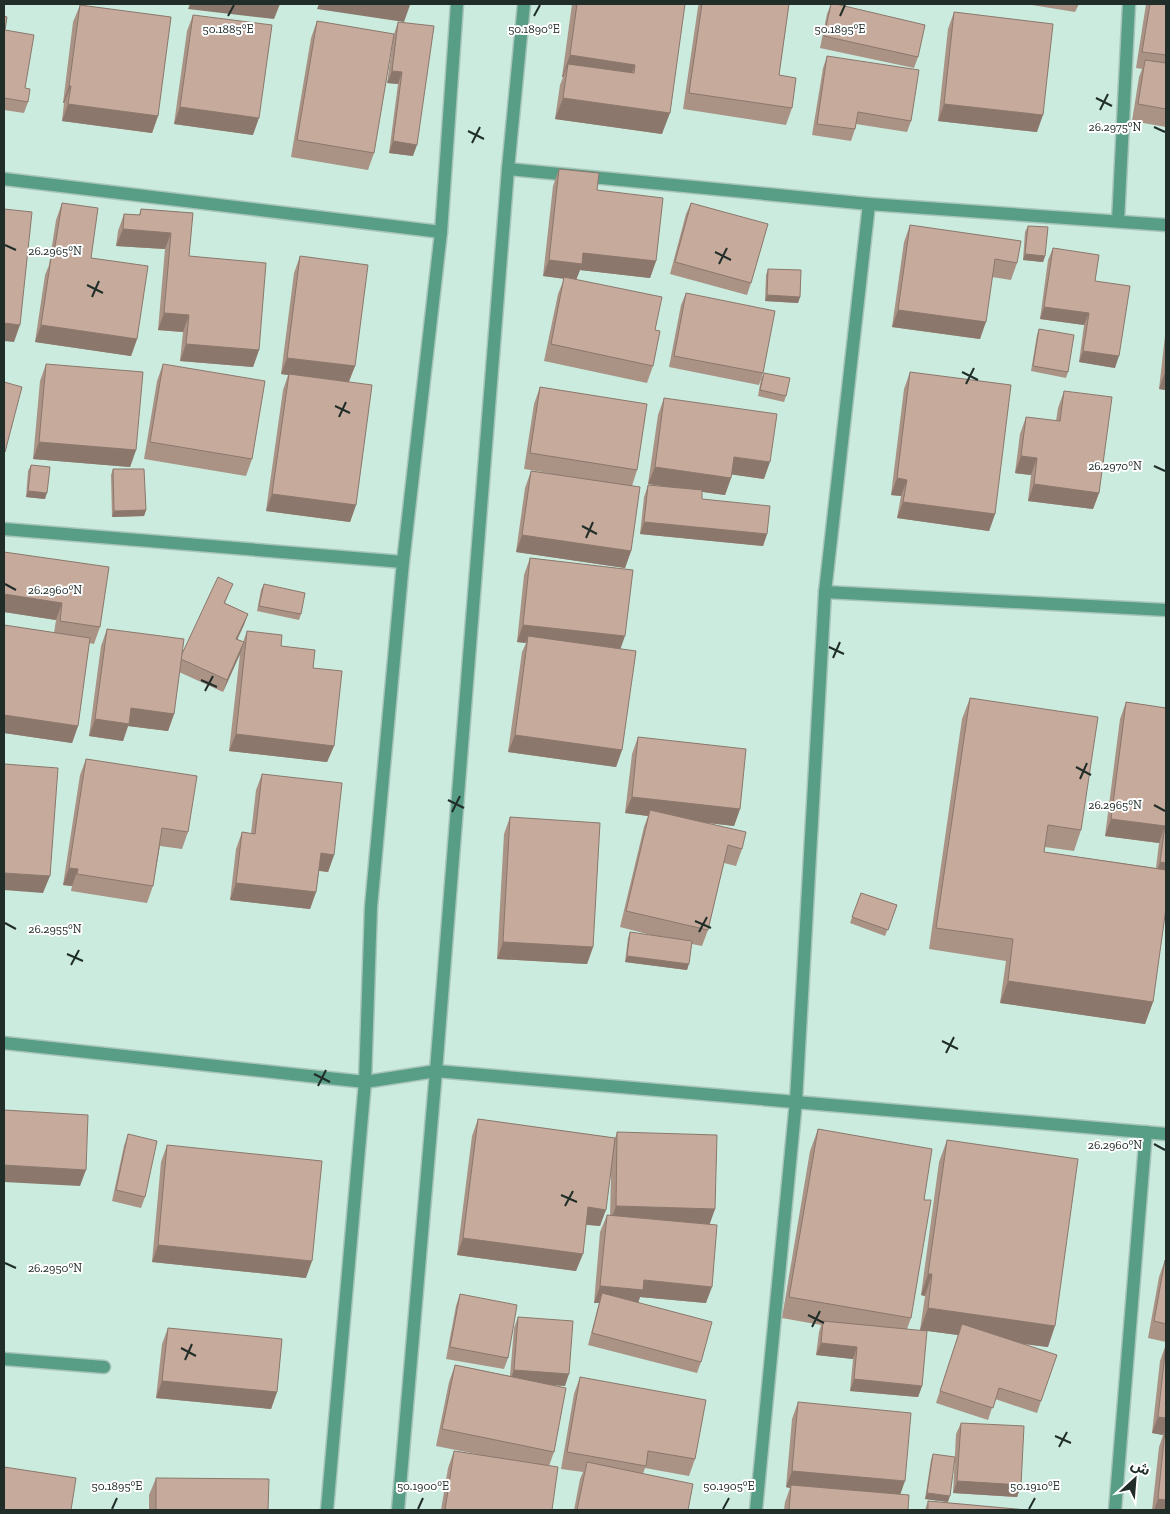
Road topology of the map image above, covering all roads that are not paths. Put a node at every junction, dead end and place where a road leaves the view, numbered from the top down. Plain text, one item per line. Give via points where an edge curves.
1 (457, 4) edge
2 (524, 4) edge
3 (1129, 4) edge
4 (508, 169) junction
5 (4, 179) edge
6 (869, 204) junction
7 (1118, 221) junction
8 (1166, 225) edge
9 (441, 232) junction
10 (4, 529) edge
11 (403, 562) junction
12 (825, 592) junction
13 (1166, 610) edge
14 (4, 1043) edge
15 (436, 1071) junction
16 (365, 1082) junction
17 (796, 1101) junction
18 (1146, 1132) junction
19 (1166, 1134) edge
20 (4, 1359) edge
21 (104, 1367) dead end
22 (328, 1510) edge
23 (398, 1510) edge
24 (756, 1510) edge
25 (1115, 1510) edge

1 - 9 street
2 - 4 street
3 - 7 street
4 - 6 street
4 - 15 street
5 - 9 street
6 - 7 street
6 - 12 street
7 - 8 street
9 - 11 street
10 - 11 street
11 - 16 street via 371,907
12 - 13 street
12 - 17 street
14 - 16 street
15 - 16 street
15 - 17 street
15 - 23 street
16 - 22 street
17 - 18 street
17 - 24 street
18 - 19 street
18 - 25 street
20 - 21 street

